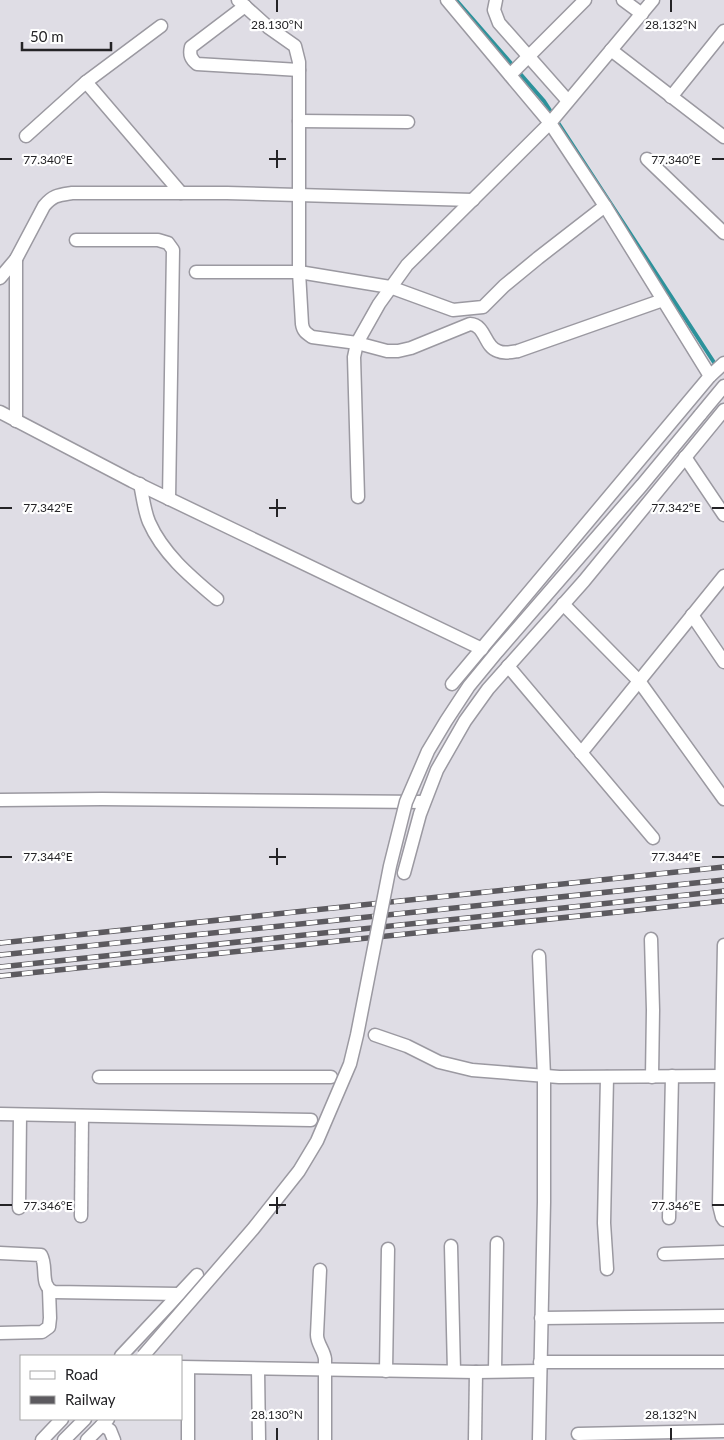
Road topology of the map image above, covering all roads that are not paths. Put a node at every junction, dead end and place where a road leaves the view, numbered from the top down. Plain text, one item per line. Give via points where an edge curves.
1 (447, 0) edge
2 (496, 0) edge
3 (584, 0) edge
4 (623, 0) edge
5 (653, 0) edge
6 (242, 3) edge
7 (642, 14) junction
8 (161, 26) dead end
9 (724, 31) edge
10 (611, 50) junction
11 (518, 68) junction
12 (299, 70) junction
13 (86, 82) junction
14 (671, 97) junction
15 (565, 105) junction
16 (299, 121) junction
17 (551, 121) junction
18 (408, 122) dead end
19 (26, 136) dead end
20 (724, 137) edge
21 (647, 159) dead end
22 (182, 193) junction
23 (299, 196) junction
24 (473, 200) junction
25 (605, 206) junction
26 (724, 233) edge
27 (76, 240) dead end
28 (16, 259) junction
29 (196, 272) dead end
30 (299, 272) junction
31 (0, 278) edge
32 (390, 287) junction
33 (663, 300) junction
34 (357, 343) junction
35 (718, 369) edge
36 (724, 386) edge
37 (724, 410) edge
38 (0, 412) edge
39 (16, 421) junction
40 (685, 457) junction
41 (140, 484) junction
42 (358, 497) dead end
43 (170, 499) junction
44 (724, 515) edge
45 (724, 576) edge
46 (217, 599) dead end
47 (563, 604) junction
48 (692, 615) junction
49 (482, 649) junction
50 (724, 662) edge
51 (508, 666) junction
52 (639, 681) junction
53 (452, 684) dead end
54 (581, 753) junction
55 (0, 800) edge
56 (724, 800) edge
57 (424, 802) junction
58 (653, 838) dead end
59 (404, 873) dead end
60 (651, 939) dead end
61 (724, 945) edge
62 (540, 956) dead end
63 (724, 974) edge
64 (375, 1035) dead end
65 (723, 1035) edge
66 (544, 1076) junction
67 (672, 1076) junction
68 (723, 1076) edge
69 (99, 1077) dead end
70 (331, 1077) dead end
71 (607, 1077) junction
72 (652, 1077) junction
73 (0, 1114) edge
74 (20, 1115) junction
75 (82, 1116) junction
76 (312, 1120) dead end
77 (722, 1152) edge
78 (19, 1208) dead end
79 (81, 1216) dead end
80 (669, 1218) dead end
81 (724, 1220) edge
82 (497, 1243) dead end
83 (451, 1246) dead end
84 (388, 1249) dead end
85 (724, 1252) edge
86 (0, 1253) edge
87 (664, 1254) dead end
88 (606, 1269) dead end
89 (320, 1270) dead end
90 (197, 1275) dead end
91 (49, 1290) junction
92 (179, 1294) junction
93 (724, 1316) edge
94 (541, 1318) junction
95 (0, 1333) edge
96 (122, 1355) edge
97 (144, 1355) edge
98 (724, 1362) edge
99 (540, 1367) junction
100 (184, 1368) edge
101 (258, 1369) junction
102 (326, 1370) junction
103 (386, 1370) junction
104 (454, 1371) junction
105 (495, 1371) junction
106 (476, 1372) junction
107 (61, 1420) edge
108 (84, 1420) edge
109 (105, 1422) edge
110 (724, 1431) edge
111 (578, 1434) dead end
112 (42, 1440) edge
113 (64, 1440) edge
114 (87, 1440) edge
115 (114, 1440) edge
116 (188, 1440) edge
117 (259, 1440) edge
118 (324, 1440) edge
119 (475, 1440) edge
120 (539, 1440) edge

1 - 11 street
2 - 11 street via 494,10
3 - 11 street
4 - 7 street
5 - 7 street
6 - 12 street via 295,46
6 - 12 street via 191,48 193,61 197,64
7 - 10 street
8 - 13 street
9 - 14 street
10 - 14 street
10 - 15 street
11 - 15 street
11 - 17 street
12 - 16 street
13 - 19 street
13 - 22 street
14 - 20 street
15 - 17 street
16 - 18 street
16 - 23 street
17 - 24 street
17 - 25 street
21 - 26 street
22 - 23 street
22 - 28 street via 72,192 55,196 44,206
23 - 24 street
23 - 30 street
24 - 32 street
25 - 32 street via 531,263 483,307 452,310
25 - 33 street
27 - 43 street via 158,240 168,243 173,250
28 - 31 street
28 - 39 street
29 - 30 street
30 - 32 street
30 - 34 street via 303,330 312,337
32 - 34 street
33 - 34 street via 518,351 498,352 493,349 475,324 411,348 387,351
33 - 35 street
34 - 42 street via 353,371
35 - 49 street
36 - 97 street, bridge via 469,686 428,751 406,802 390,866 350,1064 317,1141 299,1171 253,1229
37 - 40 street
38 - 39 street
39 - 41 street
40 - 44 street
40 - 47 street
41 - 43 street
41 - 46 street via 149,521 159,540 187,574
43 - 49 street
45 - 48 street
47 - 51 street
47 - 52 street
48 - 50 street
48 - 52 street
49 - 53 street
51 - 54 street
51 - 57 street via 465,721 437,770
52 - 54 street
52 - 56 street
54 - 58 street
55 - 57 street
57 - 59 street
60 - 72 street
61 - 63 street
62 - 66 street
63 - 65 street
64 - 66 street via 439,1062 472,1070
65 - 68 street
66 - 71 street
66 - 94 street
67 - 68 street
67 - 72 street
67 - 80 street
68 - 77 street
69 - 70 street
71 - 72 street
71 - 88 street
73 - 74 street
74 - 75 street
74 - 78 street
75 - 76 street
75 - 79 street
77 - 81 street via 719,1205
82 - 105 street
83 - 104 street
84 - 103 street
85 - 87 street
86 - 91 street via 41,1255
89 - 102 street via 317,1341 324,1353
90 - 92 street
91 - 92 street
91 - 95 street via 49,1327 42,1332
92 - 96 street
93 - 94 street
94 - 99 street
98 - 99 street
99 - 105 street
99 - 120 street
100 - 101 street
100 - 116 street
101 - 102 street
101 - 117 street
102 - 103 street
102 - 118 street
103 - 104 street
104 - 106 street
105 - 106 street
106 - 119 street
107 - 112 street
108 - 113 street
109 - 114 street
109 - 115 street
110 - 111 street

